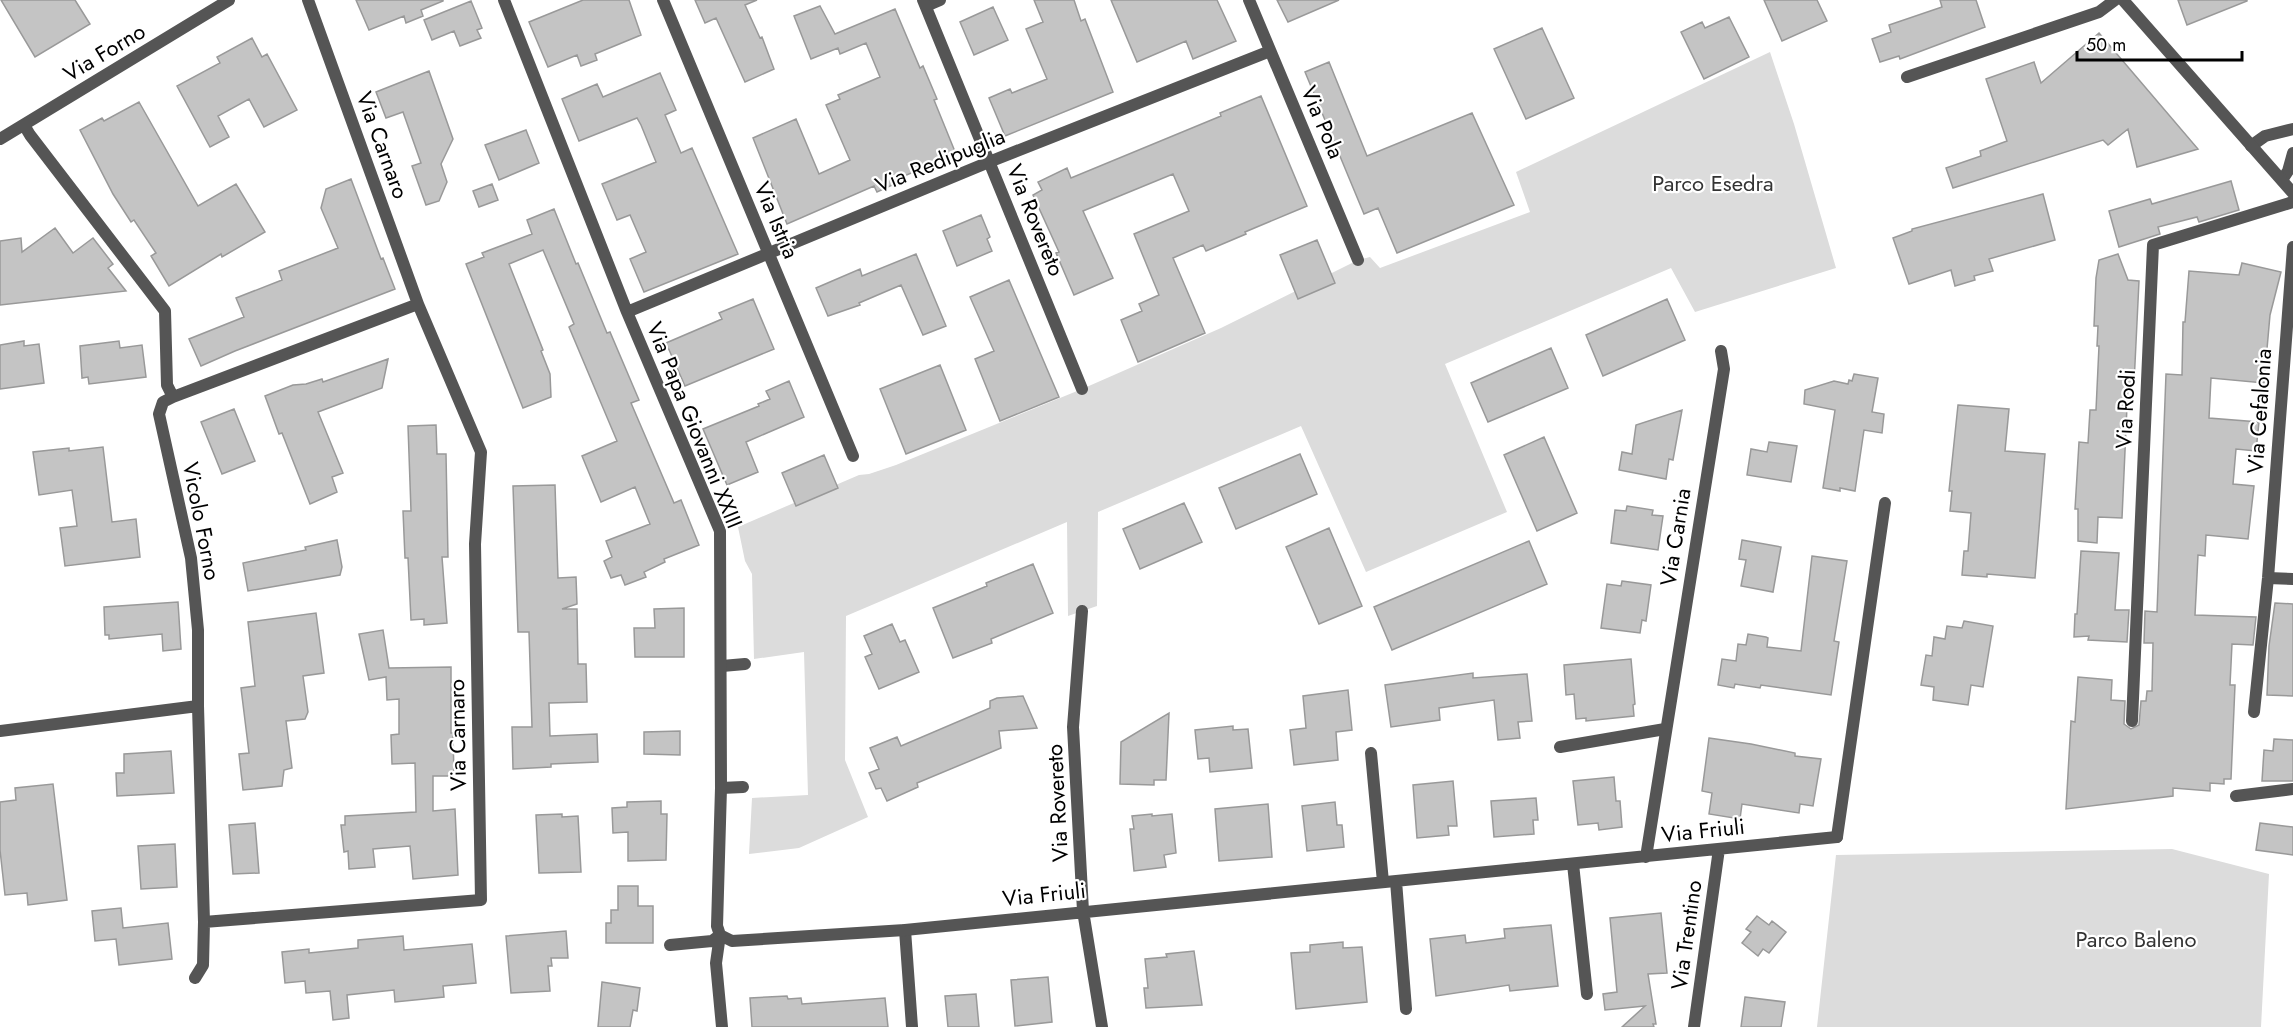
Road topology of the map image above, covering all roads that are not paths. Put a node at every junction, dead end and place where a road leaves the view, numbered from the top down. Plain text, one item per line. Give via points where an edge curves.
1 (229, 0) edge
2 (308, 0) edge
3 (504, 0) edge
4 (663, 0) edge
5 (940, 0) edge
6 (1249, 0) edge
7 (2115, 0) edge
8 (2123, 0) edge
9 (924, 3) edge
10 (1270, 51) junction
11 (1907, 76) dead end
12 (24, 125) junction
13 (2293, 129) edge
14 (0, 139) edge
15 (2251, 146) junction
16 (2293, 153) edge
17 (989, 162) junction
18 (2282, 180) junction
19 (2293, 193) edge
20 (2293, 202) edge
21 (2293, 247) edge
22 (768, 254) junction
23 (1358, 260) dead end
24 (418, 304) junction
25 (627, 312) junction
26 (1721, 351) dead end
27 (1082, 389) dead end
28 (173, 397) junction
29 (853, 456) dead end
30 (1885, 503) dead end
31 (2268, 578) junction
32 (2293, 579) edge
33 (1082, 611) dead end
34 (745, 664) dead end
35 (722, 666) junction
36 (198, 706) junction
37 (2254, 712) dead end
38 (2132, 721) dead end
39 (1665, 729) junction
40 (0, 731) edge
41 (1560, 747) dead end
42 (1371, 753) dead end
43 (743, 787) dead end
44 (721, 788) junction
45 (2293, 789) edge
46 (2236, 796) dead end
47 (1719, 849) junction
48 (1646, 857) junction
49 (1573, 864) junction
50 (1396, 881) junction
51 (1383, 882) junction
52 (1083, 911) junction
53 (204, 922) junction
54 (719, 930) junction
55 (905, 930) junction
56 (670, 945) dead end
57 (195, 978) dead end
58 (1587, 994) dead end
59 (1406, 1009) dead end
60 (722, 1027) edge
61 (912, 1027) edge
62 (1102, 1027) edge
63 (1694, 1027) edge

1 - 12 street, Via Forno
2 - 24 street, Via Carnaro
3 - 25 street, Via Papa Giovanni XXIII
4 - 22 street, Via Istria
5 - 9 street
6 - 10 street, Via Pola
7 - 11 street via 2099,12
8 - 15 street
9 - 17 street, Via Rovereto
10 - 17 street, Via Redipuglia
10 - 23 street, Via Pola
12 - 14 street, Via Forno
12 - 28 street via 165,311 167,385
13 - 15 street via 2265,136
15 - 18 street
16 - 18 street
17 - 22 street, Via Redipuglia
17 - 27 street, Via Rovereto
18 - 19 street
20 - 38 street, Via Rodi via 2153,246
21 - 31 street, Via Cefalonia
22 - 25 street, Via Redipuglia
22 - 29 street, Via Istria
24 - 28 street
24 - 53 street, Via Carnaro via 482,452 475,544 481,900
25 - 35 street, Via Papa Giovanni XXIII via 720,531
26 - 39 street, Via Carnia via 1724,369
28 - 36 street, Vicolo Forno via 163,402 159,414 191,558 198,630
30 - 47 street, Via Friuli via 1838,837
31 - 32 street
31 - 37 street, Via Cefalonia
33 - 52 street, Via Rovereto via 1073,727
34 - 35 street
35 - 44 street, Via Papa Giovanni XXIII
36 - 40 street
36 - 53 street, Vicolo Forno
39 - 41 street
39 - 48 street, Via Carnia
42 - 51 street
43 - 44 street
44 - 54 street, Via Papa Giovanni XXIII
45 - 46 street
47 - 48 street, Via Friuli
47 - 63 street, Via Trentino
48 - 49 street, Via Friuli
49 - 50 street, Via Friuli
49 - 58 street
50 - 51 street, Via Friuli
50 - 59 street
51 - 52 street, Via Friuli
52 - 55 street, Via Friuli
52 - 62 street, Via Rovereto
53 - 57 street, Vicolo Forno via 203,965
54 - 55 street, Via Friuli via 732,941
54 - 56 street via 712,940
54 - 60 street, Via Papa Giovanni XXIII via 716,963
55 - 61 street

